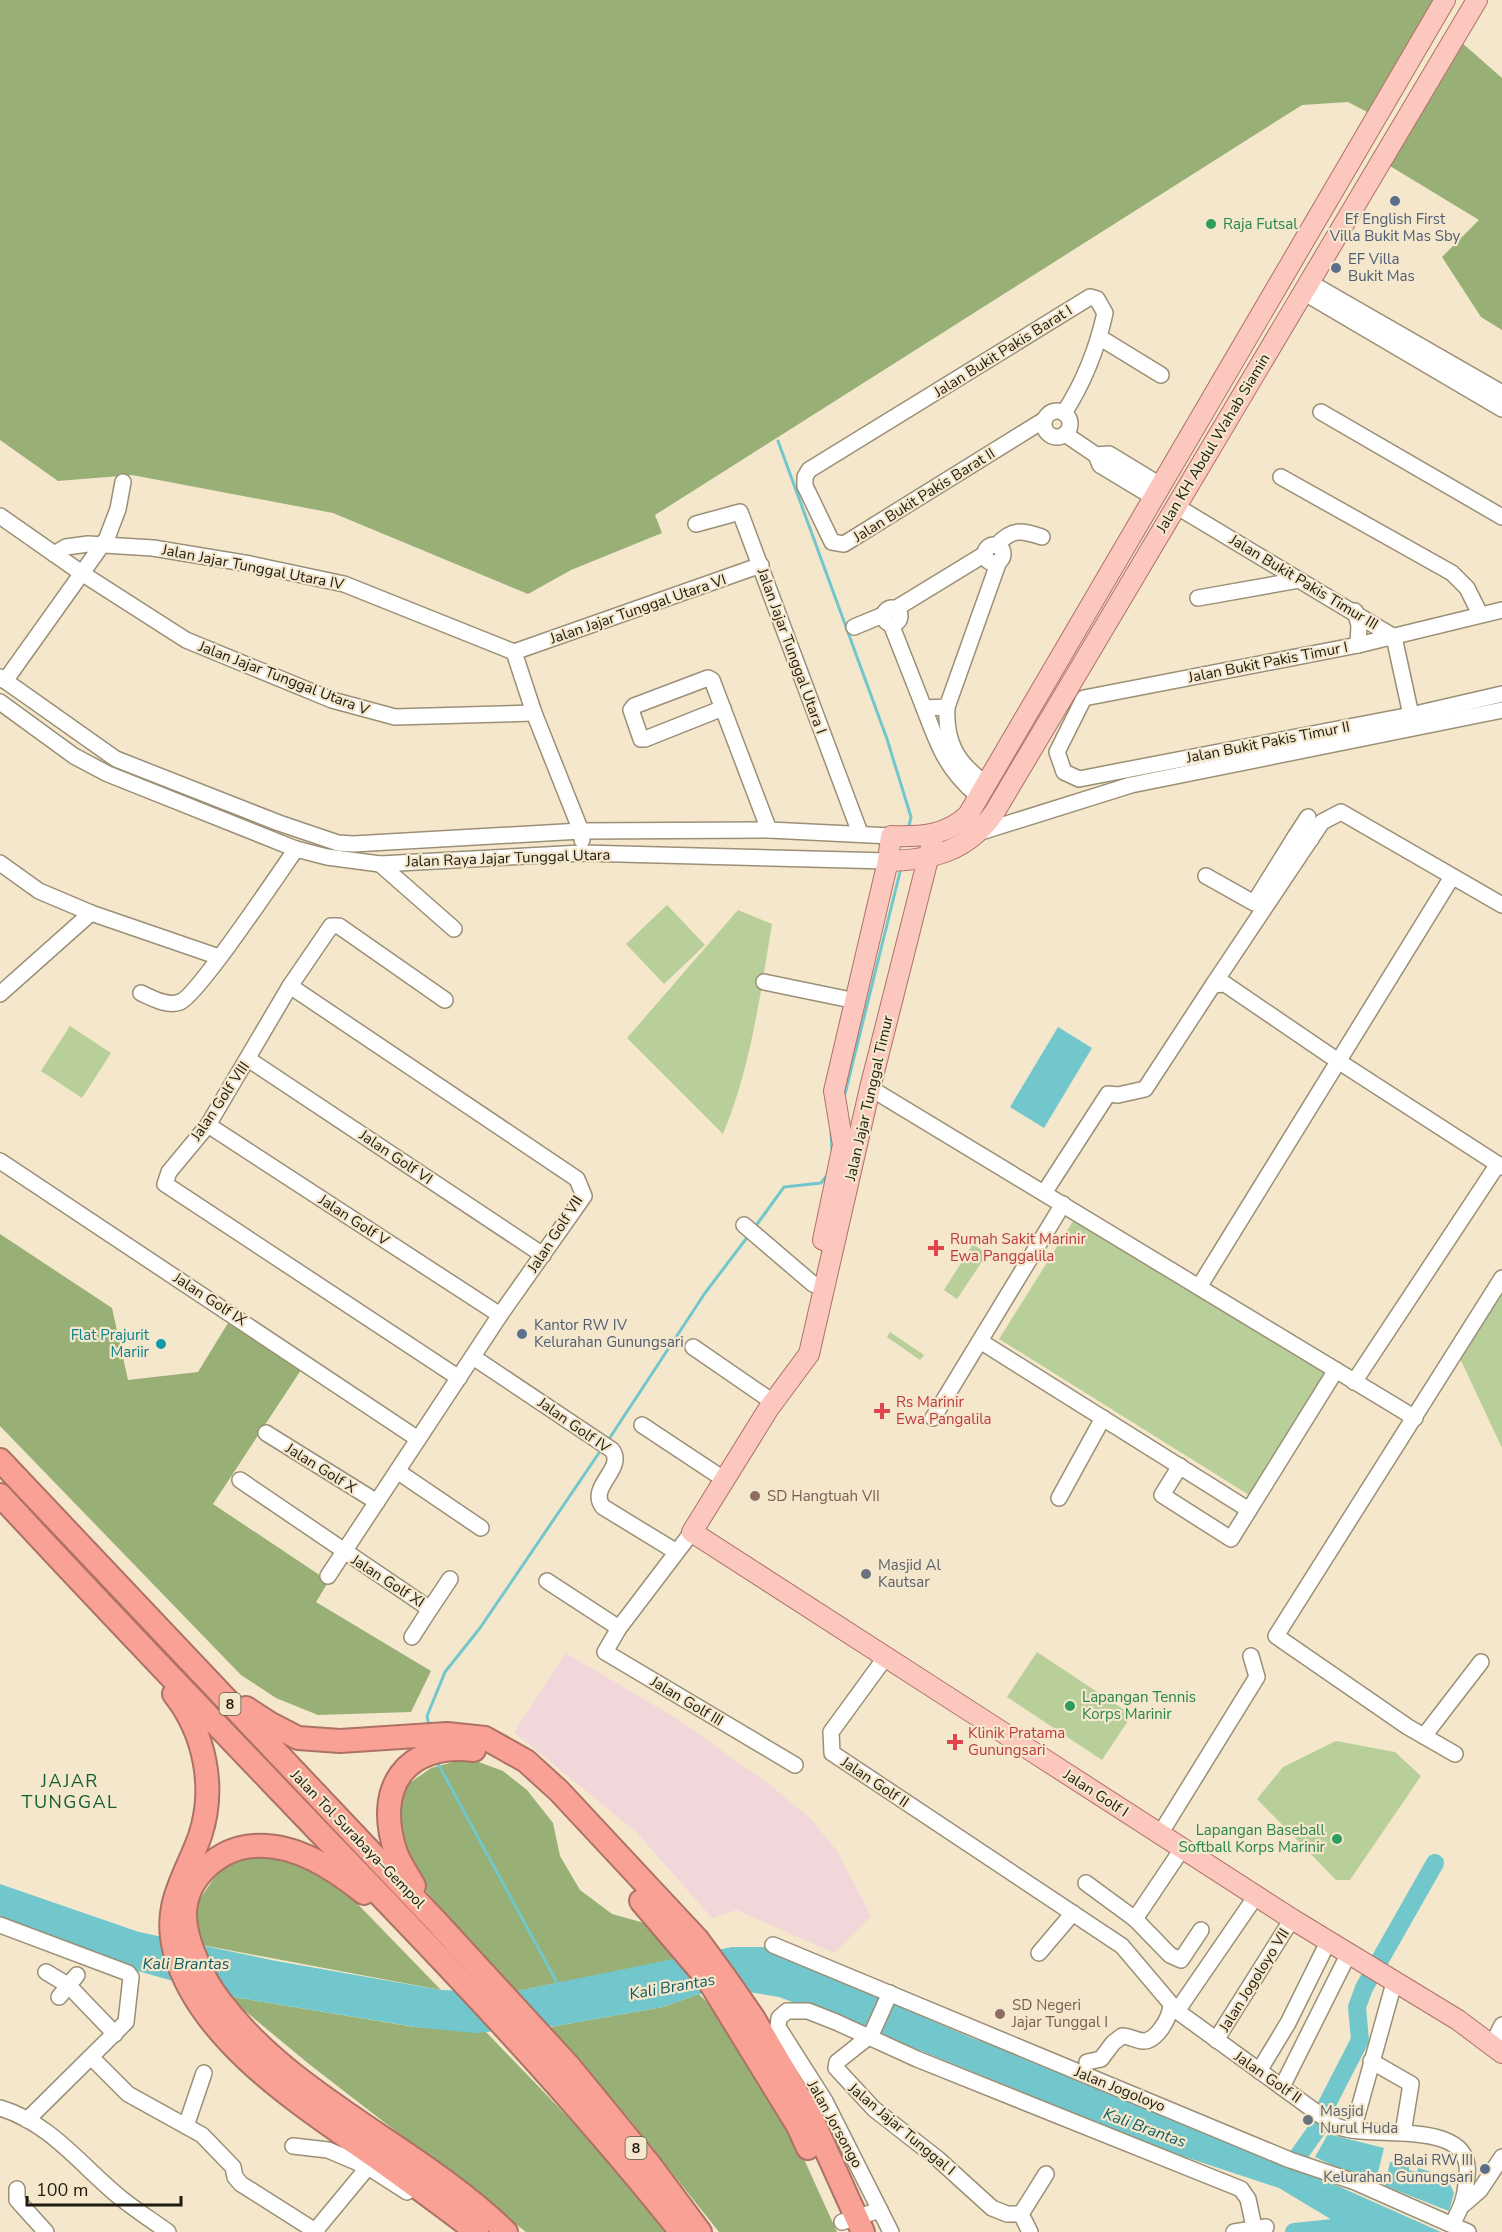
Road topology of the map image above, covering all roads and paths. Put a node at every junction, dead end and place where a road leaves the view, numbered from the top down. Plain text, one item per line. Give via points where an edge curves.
1 (1445, 0) edge
2 (1477, 0) edge
3 (1298, 251) junction
4 (1320, 263) junction
5 (1306, 287) junction
6 (1099, 337) junction
7 (1397, 340) junction
8 (1161, 375) dead end
9 (1502, 393) edge
10 (1502, 409) edge
11 (1321, 412) dead end
12 (1064, 413) junction
13 (1044, 420) junction
14 (1065, 434) junction
15 (805, 477) joint
16 (1281, 477) dead end
17 (123, 482) dead end
18 (1156, 491) junction
19 (1176, 506) junction
20 (0, 516) edge
21 (1502, 517) edge
22 (696, 524) dead end
23 (1042, 537) dead end
24 (102, 546) junction
25 (1123, 547) junction
26 (54, 554) junction
27 (993, 554) junction
28 (1143, 559) junction
29 (761, 566) junction
30 (82, 574) junction
31 (1107, 576) junction
32 (1299, 580) junction
33 (1127, 587) junction
34 (1198, 598) dead end
35 (1502, 610) edge
36 (1355, 611) junction
37 (1480, 614) junction
38 (890, 616) junction
39 (854, 627) dead end
40 (1394, 636) junction
41 (1358, 645) junction
42 (514, 652) junction
43 (3, 679) edge
44 (1502, 694) edge
45 (0, 702) edge
46 (723, 708) junction
47 (924, 708) junction
48 (947, 708) junction
49 (1502, 710) edge
50 (534, 714) junction
51 (1411, 715) junction
52 (1059, 744) joint
53 (116, 759) junction
54 (108, 774) junction
55 (981, 789) junction
56 (1308, 817) dead end
57 (960, 822) junction
58 (769, 830) junction
59 (581, 831) junction
60 (981, 832) junction
61 (860, 833) junction
62 (931, 835) junction
63 (895, 836) junction
64 (1294, 837) junction
65 (1311, 839) junction
66 (296, 849) junction
67 (582, 853) junction
68 (927, 859) junction
69 (891, 861) junction
70 (0, 863) edge
71 (380, 864) junction
72 (1206, 876) dead end
73 (1452, 877) junction
74 (1502, 905) edge
75 (91, 913) junction
76 (454, 929) dead end
77 (219, 957) junction
78 (764, 982) dead end
79 (1213, 985) junction
80 (290, 986) junction
81 (141, 993) dead end
82 (0, 994) edge
83 (445, 1000) dead end
84 (856, 1001) junction
85 (249, 1059) junction
86 (1338, 1061) junction
87 (870, 1088) junction
88 (208, 1125) junction
89 (0, 1161) edge
90 (1500, 1166) edge
91 (1044, 1193) junction
92 (1063, 1204) junction
93 (744, 1225) dead end
94 (543, 1255) junction
95 (1502, 1278) edge
96 (819, 1287) junction
97 (1199, 1287) junction
98 (500, 1315) junction
99 (980, 1341) junction
100 (693, 1347) dead end
101 (473, 1357) junction
102 (1336, 1370) junction
103 (459, 1378) junction
104 (1354, 1382) junction
105 (773, 1402) junction
106 (933, 1418) dead end
107 (1103, 1418) junction
108 (1415, 1418) junction
109 (642, 1425) dead end
110 (266, 1433) dead end
111 (418, 1439) junction
112 (0, 1460) edge
113 (1180, 1466) junction
114 (397, 1471) junction
115 (724, 1479) junction
116 (240, 1480) dead end
117 (0, 1495) edge
118 (1059, 1498) dead end
119 (377, 1502) junction
120 (1249, 1510) junction
121 (481, 1528) dead end
122 (692, 1532) junction
123 (675, 1551) junction
124 (345, 1553) junction
125 (328, 1576) dead end
126 (450, 1579) dead end
127 (547, 1581) dead end
128 (104, 1607) junction
129 (430, 1609) junction
130 (148, 1617) junction
131 (619, 1628) junction
132 (412, 1637) dead end
133 (1251, 1656) dead end
134 (885, 1658) junction
135 (1481, 1662) dead end
136 (1424, 1736) junction
137 (422, 1747) junction
138 (1455, 1754) dead end
139 (795, 1765) dead end
140 (1160, 1834) junction
141 (1182, 1849) junction
142 (1086, 1883) dead end
143 (1256, 1896) junction
144 (1073, 1913) junction
145 (177, 1915) junction
146 (1135, 1919) junction
147 (1292, 1919) junction
148 (435, 1920) junction
149 (0, 1925) edge
150 (1201, 1930) dead end
151 (1328, 1942) junction
152 (429, 1945) junction
153 (773, 1945) dead end
154 (1039, 1953) dead end
155 (452, 1955) junction
156 (1348, 1955) junction
157 (46, 1972) dead end
158 (1381, 1975) junction
159 (888, 1996) junction
160 (209, 2000) junction
161 (1174, 2008) junction
162 (1502, 2025) edge
163 (115, 2034) junction
164 (869, 2036) junction
165 (1216, 2040) junction
166 (1496, 2046) edge
167 (92, 2057) junction
168 (1371, 2061) junction
169 (1087, 2062) dead end
170 (1258, 2071) junction
171 (204, 2073) dead end
172 (1282, 2087) junction
173 (0, 2108) edge
174 (27, 2120) junction
175 (186, 2126) junction
176 (1353, 2130) junction
177 (1403, 2133) junction
178 (293, 2146) dead end
179 (1501, 2161) edge
180 (368, 2167) junction
181 (1046, 2174) dead end
182 (17, 2189) dead end
183 (1464, 2204) junction
184 (880, 2210) junction
185 (1021, 2214) junction
186 (852, 2226) edge
187 (1463, 2230) edge
188 (316, 2231) edge
189 (46, 2232) edge
190 (168, 2232) edge
191 (459, 2232) edge
192 (477, 2232) edge
193 (506, 2232) edge
194 (681, 2232) edge
195 (700, 2232) edge
196 (891, 2232) edge
197 (1030, 2232) edge
198 (1234, 2232) edge

1 - 3 main road, Jalan KH Abdul Wahab Siamin
2 - 4 main road, Jalan KH Abdul Wahab Siamin
3 - 4 main road
3 - 18 main road, Jalan KH Abdul Wahab Siamin
4 - 5 main road, Jalan KH Abdul Wahab Siamin
5 - 7 street
5 - 19 main road, Jalan KH Abdul Wahab Siamin
6 - 8 street
6 - 12 street, Jalan Bukit Pakis Barat I via 1079,390
6 - 15 street, Jalan Bukit Pakis Barat I via 1105,313 1098,299 1090,297 809,470
7 - 9 street
7 - 10 street
11 - 21 street
12 - 13 street via 1056,411
12 - 14 street via 1070,423
13 - 14 street via 1050,435
13 - 15 street, Jalan Bukit Pakis Barat II via 844,544 832,542 805,486
14 - 18 street via 1096,455 1100,465
16 - 37 street via 1452,573 1467,588
17 - 24 street via 118,509
18 - 25 main road, Jalan KH Abdul Wahab Siamin
19 - 28 main road, Jalan KH Abdul Wahab Siamin
19 - 32 street, Jalan Bukit Pakis Timur III
20 - 26 street, Jalan Jajar Tunggal Utara V
22 - 29 street, Jalan Jajar Tunggal Utara I via 740,512
23 - 27 street via 1013,531
24 - 26 street, Jalan Jajar Tunggal Utara IV via 66,547
24 - 30 street
24 - 42 street, Jalan Jajar Tunggal Utara IV via 153,548 344,584
25 - 28 main road via 1130,558
25 - 31 main road, Jalan KH Abdul Wahab Siamin
26 - 30 street, Jalan Jajar Tunggal Utara V
27 - 38 street
27 - 48 street
28 - 33 main road, Jalan KH Abdul Wahab Siamin
29 - 42 street, Jalan Jajar Tunggal Utara VI
29 - 61 street, Jalan Jajar Tunggal Utara I
30 - 43 street
30 - 50 street, Jalan Jajar Tunggal Utara V via 186,640 224,658 377,714
31 - 33 main road via 1119,577
31 - 55 main road, Jalan KH Abdul Wahab Siamin
32 - 34 street
32 - 36 street, Jalan Bukit Pakis Timur III
33 - 60 main road, Jalan KH Abdul Wahab Siamin
35 - 37 street, Jalan Bukit Pakis Timur I
36 - 40 street, Jalan Bukit Pakis Timur III
36 - 41 street
37 - 40 street, Jalan Bukit Pakis Timur I
38 - 39 street
38 - 47 street
40 - 41 street, Jalan Bukit Pakis Timur I
40 - 51 street, Jalan Bukit Pakis Timur III
41 - 52 street, Jalan Bukit Pakis Timur I via 1084,698
42 - 50 street
43 - 53 street, Jalan Raya Jajar Tunggal Utara
44 - 51 street, Jalan Bukit Pakis Timur II
45 - 54 street, Jalan Raya Jajar Tunggal Utara via 75,756
46 - 46 street via 708,678 630,710 641,738 645,739
46 - 58 street
47 - 48 street
47 - 55 street via 945,761 958,780
48 - 55 street via 949,741
49 - 60 street via 1131,785
50 - 59 street
51 - 52 street, Jalan Bukit Pakis Timur II via 1079,778 1064,772 1057,752
53 - 54 street
53 - 59 street, Jalan Raya Jajar Tunggal Utara via 279,824 338,843
54 - 66 street, Jalan Raya Jajar Tunggal Utara
55 - 57 main road, Jalan KH Abdul Wahab Siamin
56 - 64 street
57 - 60 street
57 - 62 main road
58 - 59 street, Jalan Raya Jajar Tunggal Utara
58 - 61 street, Jalan Raya Jajar Tunggal Utara
59 - 67 street
60 - 68 main road
61 - 63 street, Jalan Raya Jajar Tunggal Utara
62 - 63 main road, Jalan Raya Jajar Tunggal Utara
62 - 68 main road, Jalan Jajar Tunggal Timur
63 - 69 main road, Jalan Jajar Tunggal Timur
64 - 65 street
64 - 72 street via 1254,903
65 - 73 street via 1322,822 1341,812
65 - 79 street
66 - 71 street, Jalan Raya Jajar Tunggal Utara
66 - 77 street
67 - 69 street, Jalan Raya Jajar Tunggal Utara
67 - 71 street, Jalan Raya Jajar Tunggal Utara
68 - 69 main road, Jalan Raya Jajar Tunggal Utara
68 - 87 main road, Jalan Jajar Tunggal Timur
69 - 84 main road, Jalan Jajar Tunggal Timur
70 - 75 street via 39,891
71 - 76 street
73 - 74 street
73 - 86 street
75 - 77 street
75 - 82 street
77 - 81 street via 184,1001 171,1004
78 - 84 street
79 - 86 street via 1225,984
79 - 91 street via 1145,1089 1108,1094
80 - 83 street, Jalan Golf VIII via 334,925
80 - 85 street, Jalan Golf VIII
80 - 94 street, Jalan Golf VII via 577,1179 584,1196
84 - 96 main road, Jalan Jajar Tunggal Timur via 834,1091 843,1145
85 - 88 street, Jalan Golf VIII
85 - 94 street, Jalan Golf VI
86 - 90 street
86 - 97 street
87 - 91 street
87 - 96 main road, Jalan Jajar Tunggal Timur
88 - 98 street, Jalan Golf V
88 - 103 street, Jalan Golf VIII via 169,1172 166,1188
89 - 111 street, Jalan Golf IX
90 - 104 street
91 - 92 street
92 - 97 street
92 - 99 street
93 - 96 street
94 - 98 street, Jalan Golf VII
95 - 108 street
96 - 105 main road, Jalan Jajar Tunggal Timur via 810,1354
97 - 102 street
98 - 101 street, Jalan Golf VII
99 - 106 street
99 - 107 street
100 - 105 street
101 - 103 street, Jalan Golf VII
101 - 123 street, Jalan Golf IV via 616,1455 598,1494 599,1502
102 - 104 street
102 - 120 street
103 - 111 street, Jalan Golf VII
104 - 108 street
105 - 115 main road, Jalan Jajar Tunggal Timur
107 - 113 street
107 - 118 street
108 - 136 street via 1276,1636
109 - 115 street
110 - 119 street, Jalan Golf X
111 - 114 street, Jalan Golf VII
112 - 130 highway, Jalan Tol Surabaya–Gempol / 8
113 - 120 street
113 - 120 street via 1162,1496 1231,1539
114 - 119 street, Jalan Golf VII
114 - 121 street
115 - 122 main road, Jalan Jajar Tunggal Timur
116 - 124 street, Jalan Golf XI
117 - 128 highway, Jalan Tol Surabaya–Gempol / 8
119 - 124 street, Jalan Golf VII
122 - 123 street, Jalan Golf III
122 - 134 main road, Jalan Golf I
123 - 131 street, Jalan Golf III
124 - 125 street, Jalan Golf VII
124 - 129 street, Jalan Golf XI
126 - 129 street, Jalan Golf XI
127 - 131 street
128 - 145 highway via 183,1706 201,1742 207,1773 206,1804 201,1834 172,1902
128 - 152 highway, Jalan Tol Surabaya–Gempol / 8
129 - 132 street
130 - 137 highway via 225,1693 298,1738
130 - 148 highway, Jalan Tol Surabaya–Gempol / 8
131 - 139 street, Jalan Golf III via 605,1652
133 - 140 street via 1257,1677
134 - 140 main road, Jalan Golf I
134 - 144 street, Jalan Golf II via 831,1732 832,1753
135 - 136 street
136 - 138 street
137 - 148 highway via 392,1787 389,1824 396,1854
137 - 186 highway via 485,1738 526,1761 559,1791 688,1941 813,2119
140 - 141 main road, Jalan Golf I
141 - 143 main road, Jalan Golf I
141 - 146 street
142 - 146 street
143 - 147 main road, Jalan Golf I
143 - 161 street
144 - 154 street
144 - 161 street, Jalan Golf II via 1122,1946
145 - 152 highway via 211,1862 230,1851 255,1846 285,1849 314,1859 355,1886
145 - 160 highway
146 - 150 street via 1170,1955 1181,1960
147 - 151 main road, Jalan Golf I
147 - 165 street, Jalan Jogoloyo VII
148 - 155 highway, Jalan Tol Surabaya–Gempol / 8
149 - 163 street via 129,1974 127,2019
151 - 156 main road, Jalan Golf I
151 - 170 street via 1288,2023
152 - 155 highway, Jalan Tol Surabaya–Gempol / 8
153 - 159 street, Jalan Jogoloyo
155 - 194 highway, Jalan Tol Surabaya–Gempol / 8
155 - 195 highway, Jalan Tol Surabaya–Gempol / 8 via 569,2066
156 - 158 main road, Jalan Golf I
156 - 172 street
157 - 163 street via 68,1986
158 - 166 main road, Jalan Golf I
158 - 168 street
159 - 164 street, Jalan Jajar Tunggal I
159 - 187 street, Jalan Jogoloyo via 1295,2162 1355,2182
160 - 192 highway via 235,2050 322,2120
160 - 193 highway via 304,2081 489,2215
161 - 165 street, Jalan Golf II
161 - 169 street via 1149,2039 1122,2036 1101,2059
162 - 166 street
163 - 167 street
164 - 184 street, Jalan Jorsongo via 808,2012 787,2011 779,2018 778,2027 825,2101
164 - 185 street, Jalan Jajar Tunggal I via 836,2064 845,2081 992,2208
164 - 198 street via 1241,2189 1260,2227
165 - 170 street, Jalan Golf II
167 - 174 street
167 - 175 street via 128,2094
168 - 176 street
168 - 177 street via 1411,2084
170 - 172 street, Jalan Golf II
171 - 175 street
172 - 176 street, Jalan Golf II via 1338,2127
173 - 174 street
174 - 190 street via 75,2153 121,2198
175 - 188 street via 220,2152 241,2184
176 - 177 street, Jalan Golf II
177 - 183 street, Jalan Golf II via 1446,2140 1462,2150 1468,2171
178 - 180 street via 328,2150
179 - 183 street
180 - 188 street
180 - 191 street via 428,2205
181 - 185 street
182 - 189 street via 17,2200
183 - 187 street, Jalan Golf II
184 - 186 street
184 - 196 street, Jalan Jorsongo
185 - 197 street

